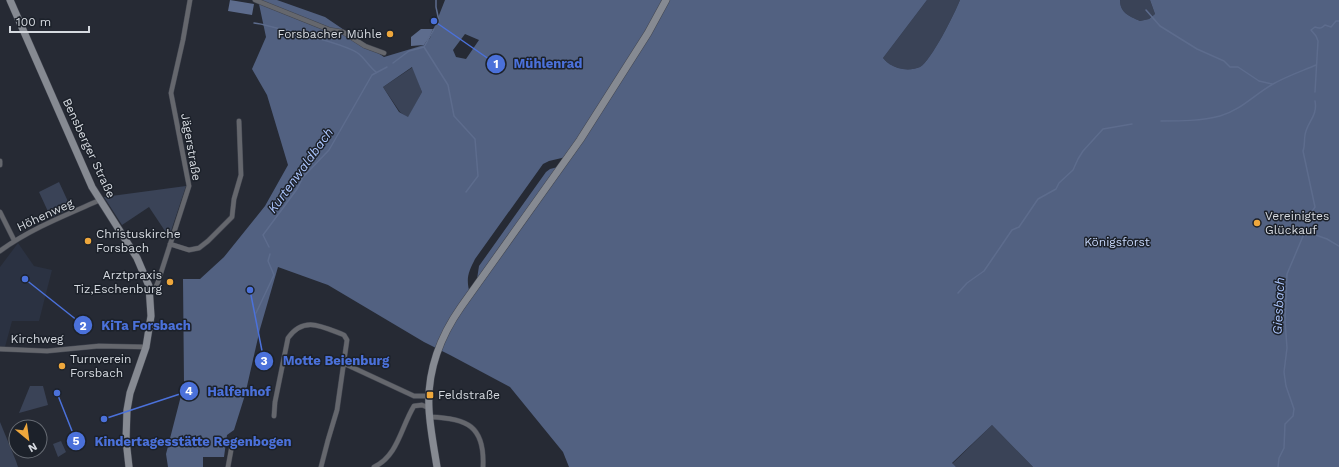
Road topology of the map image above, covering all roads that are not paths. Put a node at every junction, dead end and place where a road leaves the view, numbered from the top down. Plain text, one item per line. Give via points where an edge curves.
1 (10, 0) edge
2 (190, 0) edge
3 (257, 0) edge
4 (666, 0) edge
5 (384, 53) dead end
6 (238, 121) dead end
7 (0, 161) edge
8 (0, 165) edge
9 (100, 200) junction
10 (0, 212) edge
11 (14, 240) junction
12 (170, 244) junction
13 (0, 251) edge
14 (150, 293) junction
15 (146, 347) junction
16 (0, 349) edge
17 (343, 363) junction
18 (414, 396) junction
19 (429, 396) junction
20 (414, 406) junction
21 (429, 408) junction
22 (274, 416) dead end
23 (430, 417) junction
24 (232, 445) dead end
25 (129, 467) edge
26 (228, 467) edge
27 (321, 467) edge
28 (374, 467) edge
29 (437, 467) edge
30 (483, 467) edge

1 - 9 main road, Bensberger Straße via 85,173
2 - 12 street, Jägerstraße via 171,93 189,186
3 - 5 street via 324,28 343,32 365,46
4 - 19 main road via 574,150 454,317 441,341 431,375
6 - 12 street via 241,175 232,217 199,248 189,250
7 - 8 street
9 - 11 street, Höhenweg
9 - 14 main road, Bensberger Straße via 144,271
10 - 11 street
11 - 13 street, Höhenweg
12 - 14 street, Jägerstraße via 155,289
14 - 15 main road, Bensberger Straße via 151,316
15 - 16 street, Kirchweg via 99,346 47,351
15 - 25 main road, Bensberger Straße via 130,393 127,410 126,440
17 - 18 street
17 - 22 street via 347,340 344,335 314,324 296,329 288,338
17 - 27 street via 338,410
18 - 19 street
18 - 20 street
19 - 21 main road
20 - 21 street via 422,405
20 - 28 street via 390,455
21 - 23 main road
23 - 29 main road
23 - 30 street via 455,419 472,428 484,450
24 - 26 street

